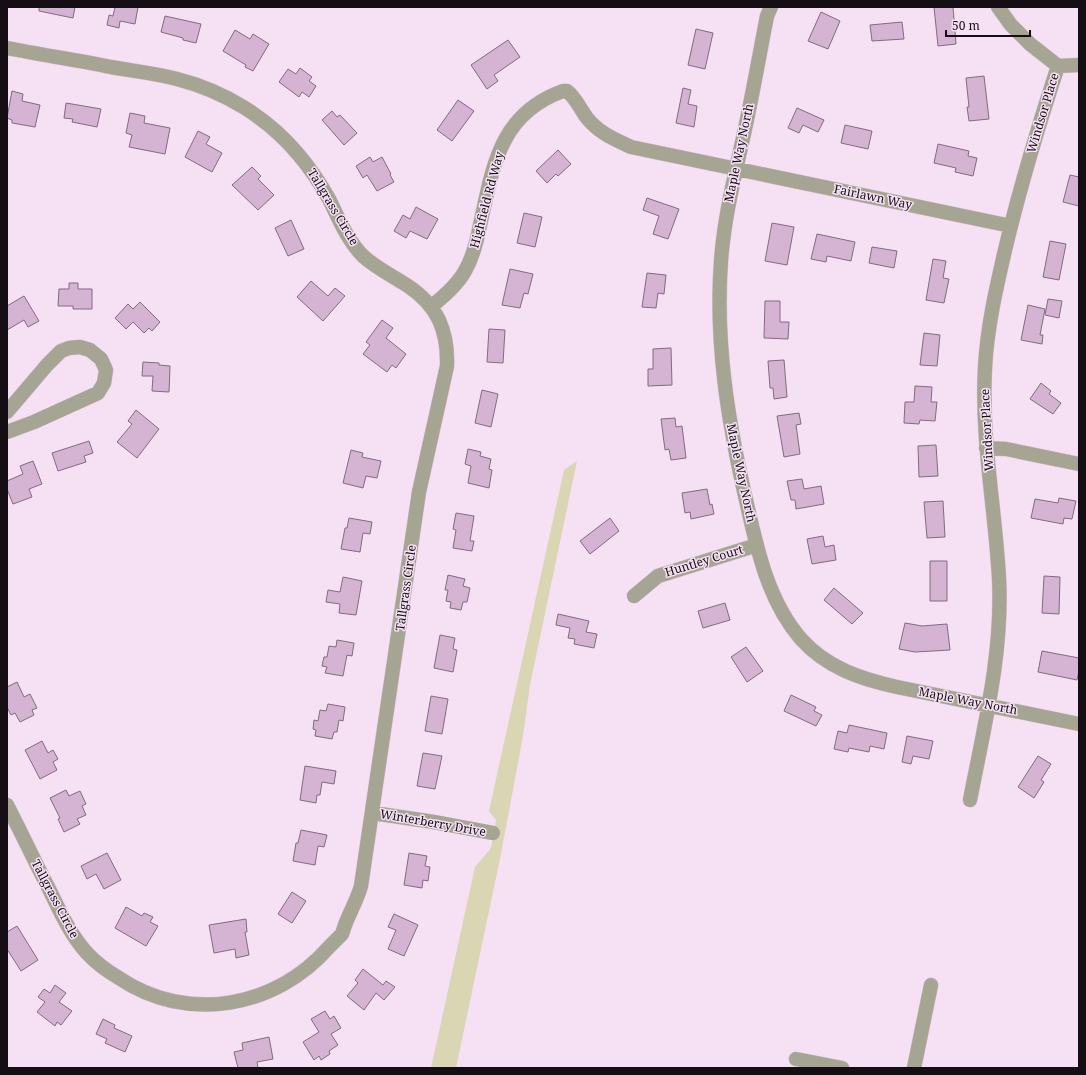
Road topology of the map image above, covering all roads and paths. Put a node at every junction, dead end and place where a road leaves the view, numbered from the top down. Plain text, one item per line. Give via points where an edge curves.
1 (771, 7) edge
2 (998, 7) edge
3 (7, 48) edge
4 (1079, 65) edge
5 (1058, 66) junction
6 (736, 169) junction
7 (1011, 226) junction
8 (432, 306) junction
9 (7, 412) edge
10 (7, 432) edge
11 (986, 448) junction
12 (1079, 464) edge
13 (757, 545) junction
14 (634, 596) dead end
15 (989, 705) junction
16 (1079, 724) edge
17 (970, 800) dead end
18 (7, 805) edge
19 (373, 813) junction
20 (493, 833) dead end
21 (931, 985) dead end
22 (796, 1059) dead end
23 (842, 1068) edge
24 (914, 1068) edge

1 - 6 street, Maple Way North via 767,16
2 - 5 street via 1025,40
3 - 8 street, Tallgrass Circle via 177,79 212,90 245,108 270,126 306,163 318,179 345,232 364,256 418,293
4 - 5 street
5 - 7 street, Windsor Place
6 - 7 street, Fairlawn Way
6 - 8 street, Highfield Rd Way via 631,147 607,136 596,127 567,91 554,94 528,111 509,132 492,172 472,256 456,284
6 - 13 street, Maple Way North via 721,261 720,330 728,413
7 - 11 street, Windsor Place via 989,330 984,383
8 - 19 street, Tallgrass Circle via 443,328 447,366 420,492
9 - 10 street via 61,351 80,347 101,358 106,370 104,383 98,393
11 - 12 street via 1006,449
11 - 15 street, Windsor Place via 999,578 998,645
13 - 14 street, Huntley Court via 658,576
13 - 15 street, Maple Way North via 769,584 783,616 802,640 822,657 846,672 868,680
15 - 16 street, Maple Way North
15 - 17 street, Windsor Place
18 - 19 street, Tallgrass Circle via 65,921 86,952 130,986 148,994 198,1005 253,998 273,990 293,979 320,957 342,933 361,886
19 - 20 street, Winterberry Drive
21 - 24 street
22 - 23 street

